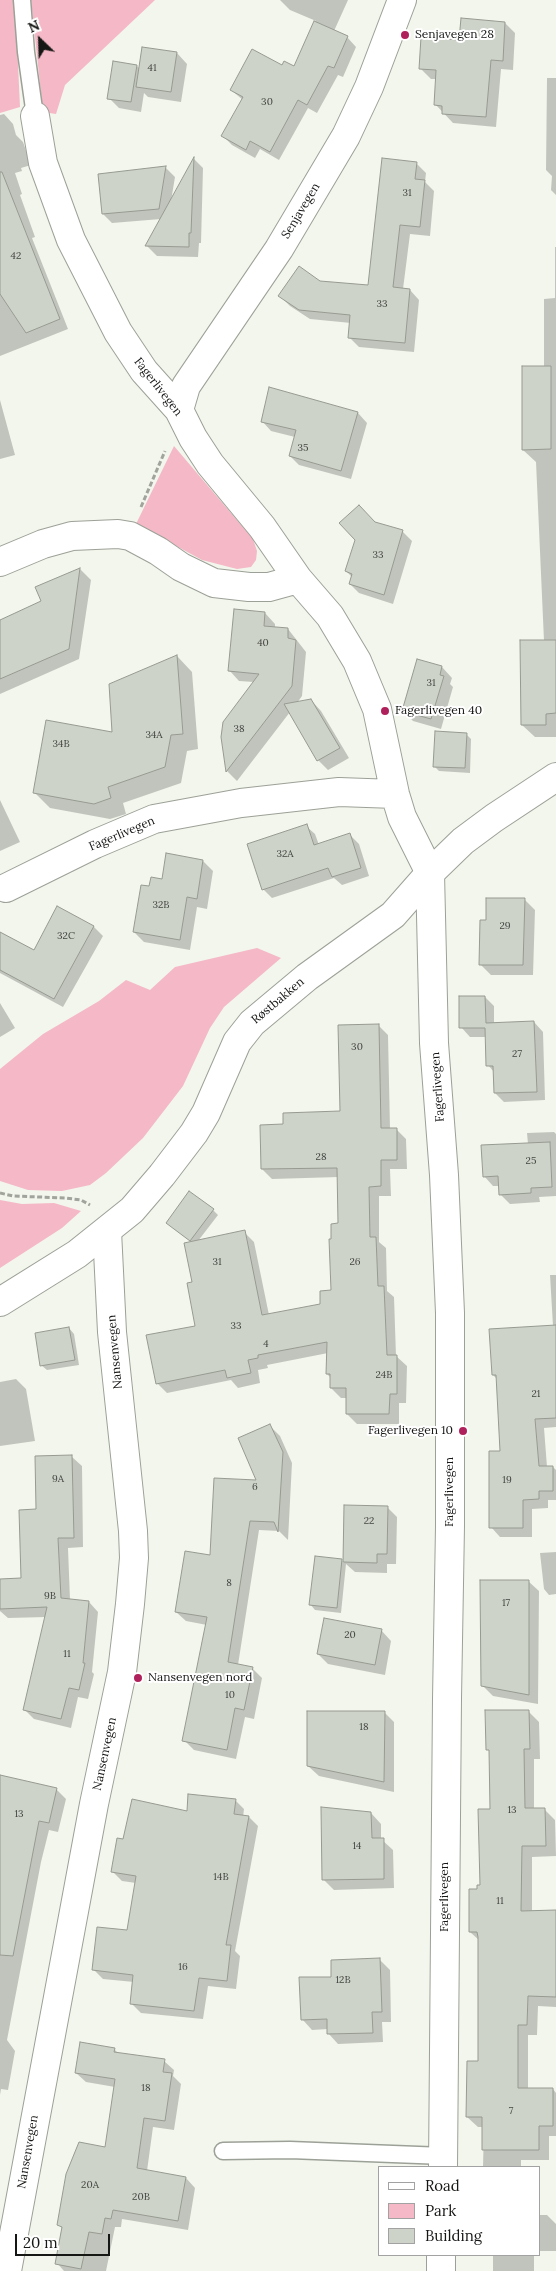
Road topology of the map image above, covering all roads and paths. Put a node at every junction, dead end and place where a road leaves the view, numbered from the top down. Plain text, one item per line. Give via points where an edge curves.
1 (22, 0) edge
2 (402, 0) edge
3 (35, 116) joint
4 (183, 419) junction
5 (118, 534) junction
6 (0, 562) edge
7 (298, 579) junction
8 (556, 777) edge
9 (394, 794) junction
10 (430, 873) junction
11 (6, 888) dead end
12 (0, 1193) edge
13 (102, 1220) junction
14 (0, 1302) edge
15 (223, 2150) dead end
16 (443, 2162) edge
17 (441, 2256) edge
18 (7, 2271) edge
19 (441, 2271) edge

1 - 3 lane, Fagerlivegen
2 - 4 street, Senjavegen via 346,136 279,249 186,386
3 - 4 street, Fagerlivegen via 43,163 71,240 131,353
4 - 5 path via 146,499
4 - 7 street, Fagerlivegen via 210,464 262,526
5 - 6 street via 72,536
5 - 7 street via 130,536 214,583 249,587
7 - 9 street, Fagerlivegen via 330,616 365,678 377,709
8 - 10 street, Røstbakken via 494,818
9 - 10 street, Fagerlivegen
9 - 11 street, Fagerlivegen via 339,792 241,803 154,819
10 - 13 street, Røstbakken via 393,915 307,977 244,1031 194,1133 132,1210
10 - 16 street, Fagerlivegen via 434,1043 450,1314
12 - 13 path via 81,1200
13 - 14 street, Røstbakken via 77,1254
13 - 18 street, Nansenvegen via 133,1531 130,1604 122,1672 94,1804
15 - 16 lane via 290,2150
17 - 19 street

